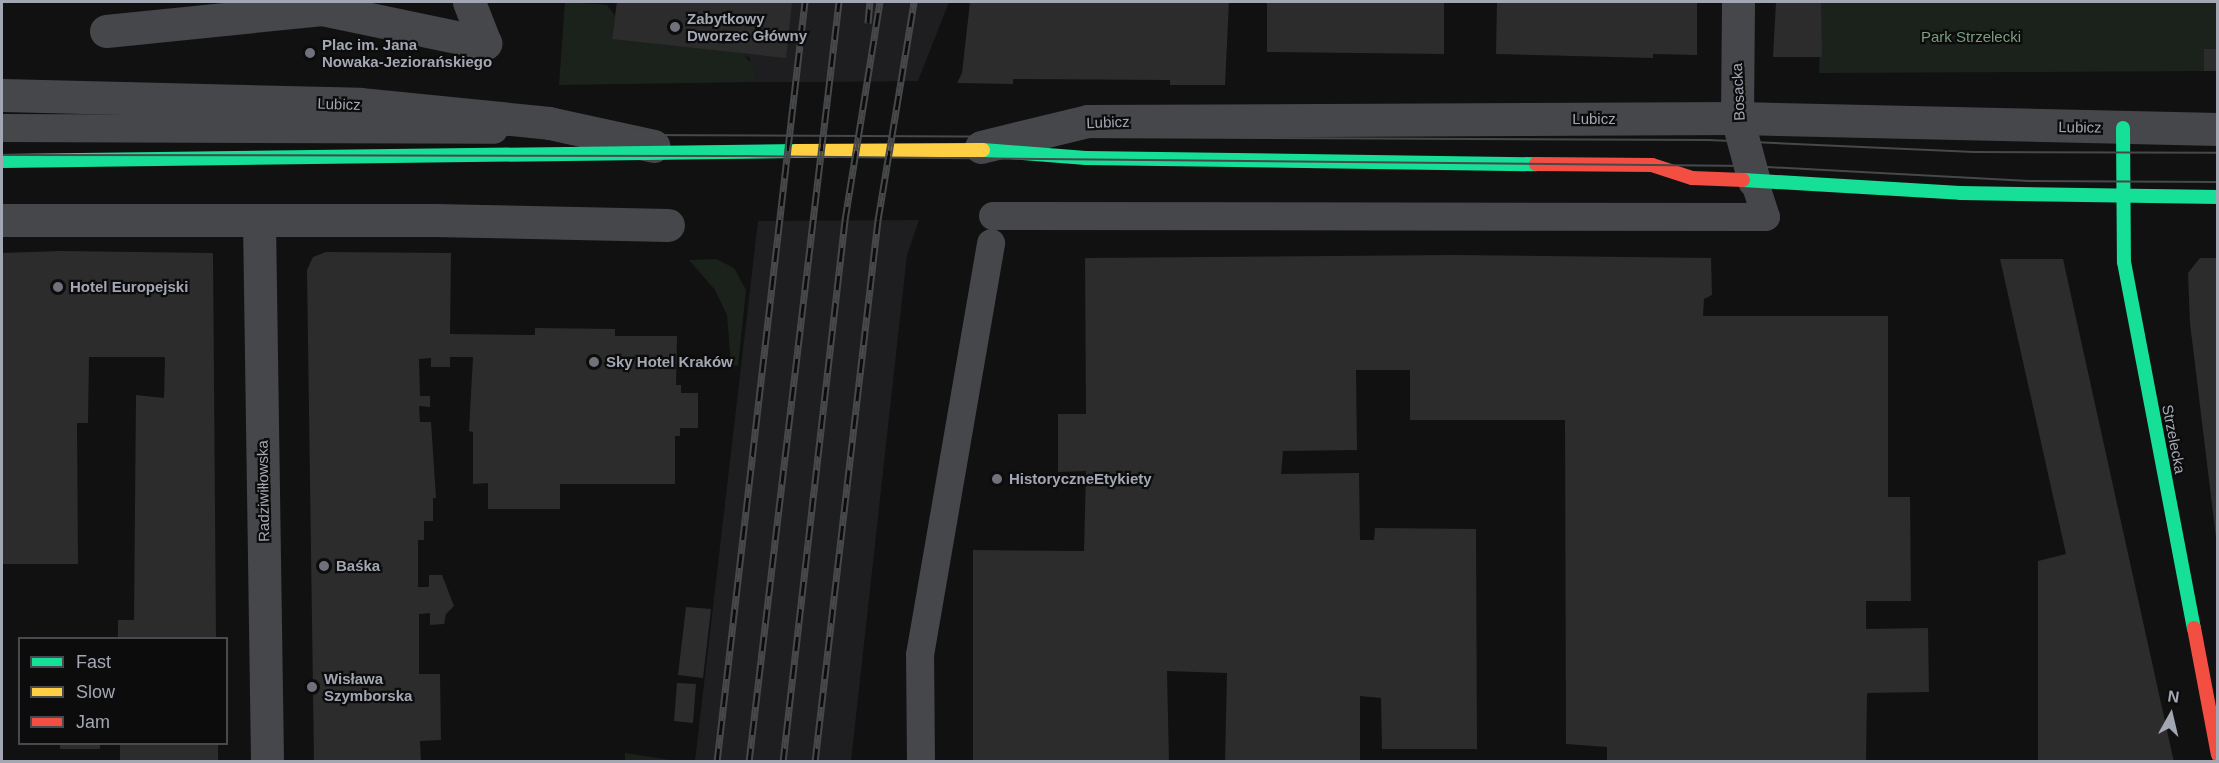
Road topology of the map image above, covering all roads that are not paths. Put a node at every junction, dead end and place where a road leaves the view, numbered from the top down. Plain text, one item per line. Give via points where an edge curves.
1 (469, 2) edge
2 (1738, 2) edge
3 (329, 4) edge
4 (106, 31) dead end
5 (2, 95) edge
6 (1737, 118) junction
7 (2, 128) edge
8 (2123, 128) junction
9 (2217, 129) edge
10 (586, 131) junction
11 (974, 149) junction
12 (674, 151) junction
13 (2, 161) edge
14 (1754, 180) junction
15 (2123, 197) junction
16 (2217, 197) edge
17 (2, 220) edge
18 (259, 221) junction
19 (668, 225) dead end
20 (2217, 755) edge
21 (267, 762) edge
22 (921, 762) edge

1 - 3 street via 485,43
2 - 6 street, Bosacka
3 - 4 street
5 - 10 street, Lubicz via 360,104 549,123
6 - 8 street, Lubicz
6 - 11 street, Lubicz via 1088,121
6 - 14 street, Bosacka
7 - 10 lane
8 - 9 street, Lubicz
8 - 15 street, Strzelecka
10 - 12 street, Lubicz
11 - 12 street, Lubicz
11 - 14 street, Lubicz via 1086,158 1652,165 1692,178
12 - 13 street, Lubicz
14 - 15 street, Lubicz via 1960,194
14 - 22 lane via 1766,217 992,230 920,655
15 - 16 street, Lubicz
15 - 20 street, Strzelecka via 2124,262
17 - 18 street
18 - 19 street
18 - 21 street, Radziwiłłowska

